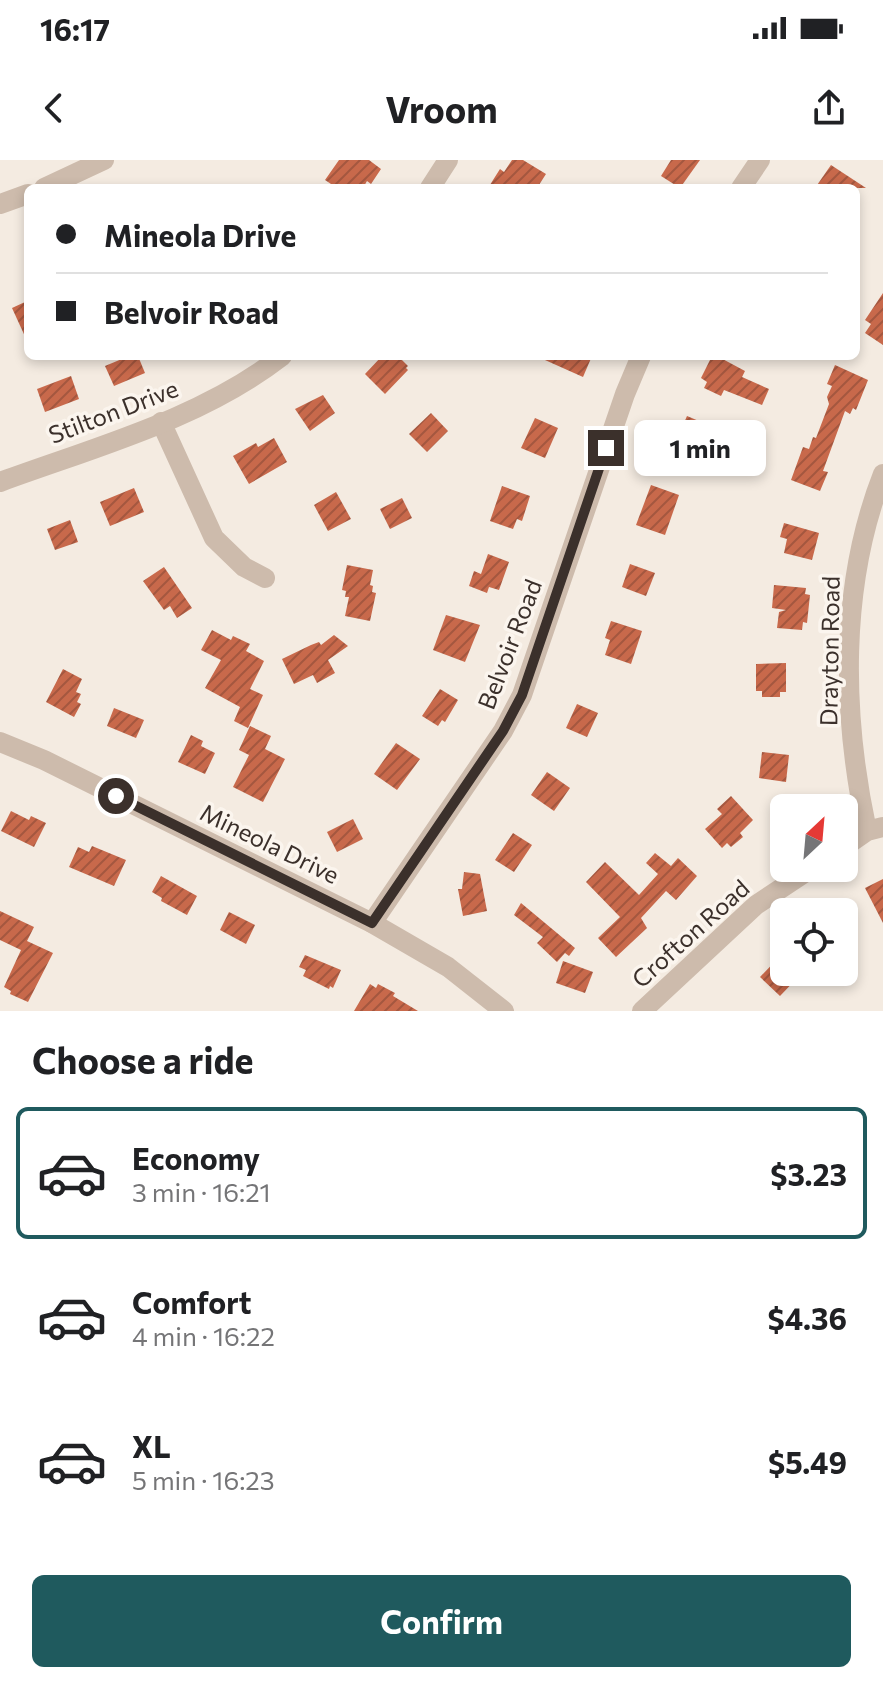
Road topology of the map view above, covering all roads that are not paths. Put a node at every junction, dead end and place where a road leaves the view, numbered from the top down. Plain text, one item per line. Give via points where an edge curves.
1 (104, 160) edge
2 (448, 160) edge
3 (760, 160) edge
4 (53, 184) edge
5 (433, 184) edge
6 (744, 184) edge
7 (24, 195) edge
8 (0, 204) edge
9 (276, 360) edge
10 (639, 360) edge
11 (161, 422) junction
12 (883, 474) edge
13 (0, 482) edge
14 (265, 578) dead end
15 (0, 742) edge
16 (875, 829) edge
17 (791, 882) edge
18 (372, 923) junction
19 (504, 1011) edge
20 (642, 1011) edge

1 - 4 street
2 - 5 street
3 - 6 street
7 - 8 street
9 - 11 street, Stilton Drive via 232,389
10 - 18 street, Belvoir Road via 522,695
11 - 13 street, Stilton Drive
11 - 14 street via 214,538 244,567
12 - 16 street, Drayton Road via 868,517 852,599 851,695 858,790
15 - 18 street, Mineola Drive
17 - 20 street, Crofton Road via 756,905
18 - 19 street, Mineola Drive via 448,967

